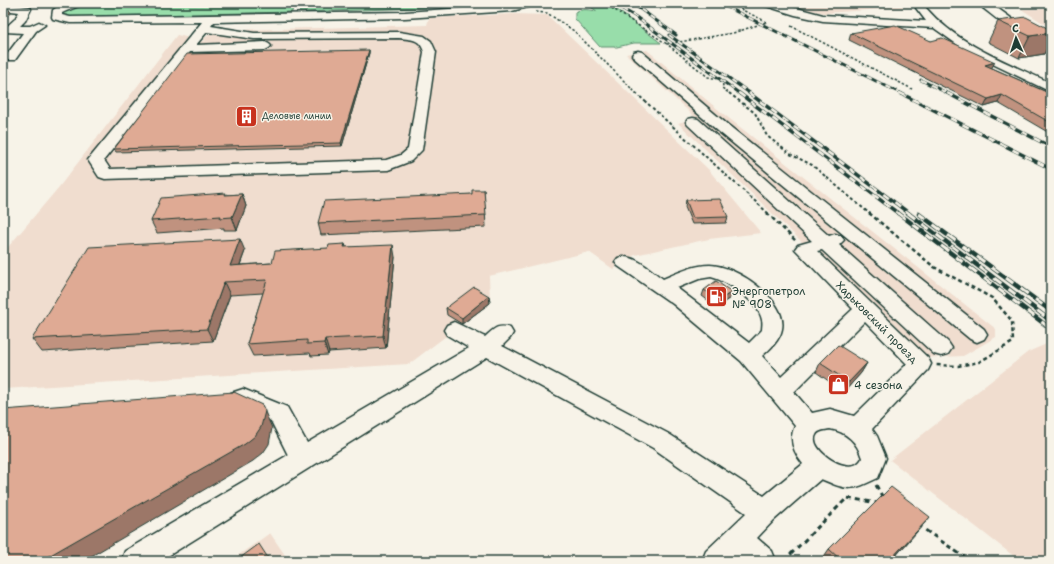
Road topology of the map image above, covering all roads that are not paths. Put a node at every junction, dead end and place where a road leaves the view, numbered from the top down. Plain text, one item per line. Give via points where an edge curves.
1 (51, 3) edge
2 (78, 3) edge
3 (767, 3) edge
4 (922, 3) edge
5 (989, 3) edge
6 (3, 7) edge
7 (532, 8) edge
8 (405, 15) junction
9 (47, 16) junction
10 (208, 23) junction
11 (935, 25) junction
12 (32, 29) junction
13 (399, 35) junction
14 (284, 37) junction
15 (1051, 47) edge
16 (186, 49) junction
17 (638, 54) dead end
18 (11, 57) dead end
19 (1051, 88) edge
20 (693, 122) dead end
21 (854, 235) junction
22 (826, 243) junction
23 (624, 262) dead end
24 (661, 286) junction
25 (865, 309) junction
26 (454, 330) dead end
27 (977, 334) dead end
28 (495, 340) junction
29 (941, 348) dead end
30 (748, 355) junction
31 (780, 392) junction
32 (220, 400) edge
33 (808, 425) junction
34 (857, 430) junction
35 (303, 459) junction
36 (819, 466) junction
37 (765, 511) junction
38 (738, 538) junction
39 (135, 561) edge
40 (716, 561) edge
41 (762, 561) edge

1 - 9 street
2 - 9 street
3 - 11 street via 823,18
4 - 11 street via 922,10
5 - 15 street via 987,6 1010,24
6 - 12 street via 26,9 20,21 9,30
7 - 8 street
8 - 10 street
8 - 13 street
9 - 10 street via 54,24
9 - 12 street
10 - 14 street via 224,31
10 - 16 street
11 - 19 street via 972,48
12 - 18 street
13 - 14 street
13 - 16 street via 420,38 427,43 430,52 415,150 406,158 388,164 105,174 96,160
14 - 16 street via 278,46
17 - 21 street via 722,128
20 - 22 street
21 - 22 street
21 - 27 street
22 - 25 street, Харьковский проезд via 804,249
22 - 29 street
23 - 24 street
24 - 30 street
24 - 30 street via 711,271 732,278 745,287 771,314 772,330 765,341
25 - 31 street
25 - 34 street, Харьковский проезд via 920,364
26 - 28 street
28 - 35 street
28 - 37 street via 661,441
30 - 31 street
31 - 33 street
32 - 35 street via 243,398 279,414
33 - 34 street via 818,420 830,419 844,422
33 - 36 street via 803,433 803,444 809,456
34 - 36 street via 869,443 874,458 869,470 855,477 837,475
35 - 39 street
36 - 37 street
37 - 38 street
38 - 40 street
38 - 41 street

